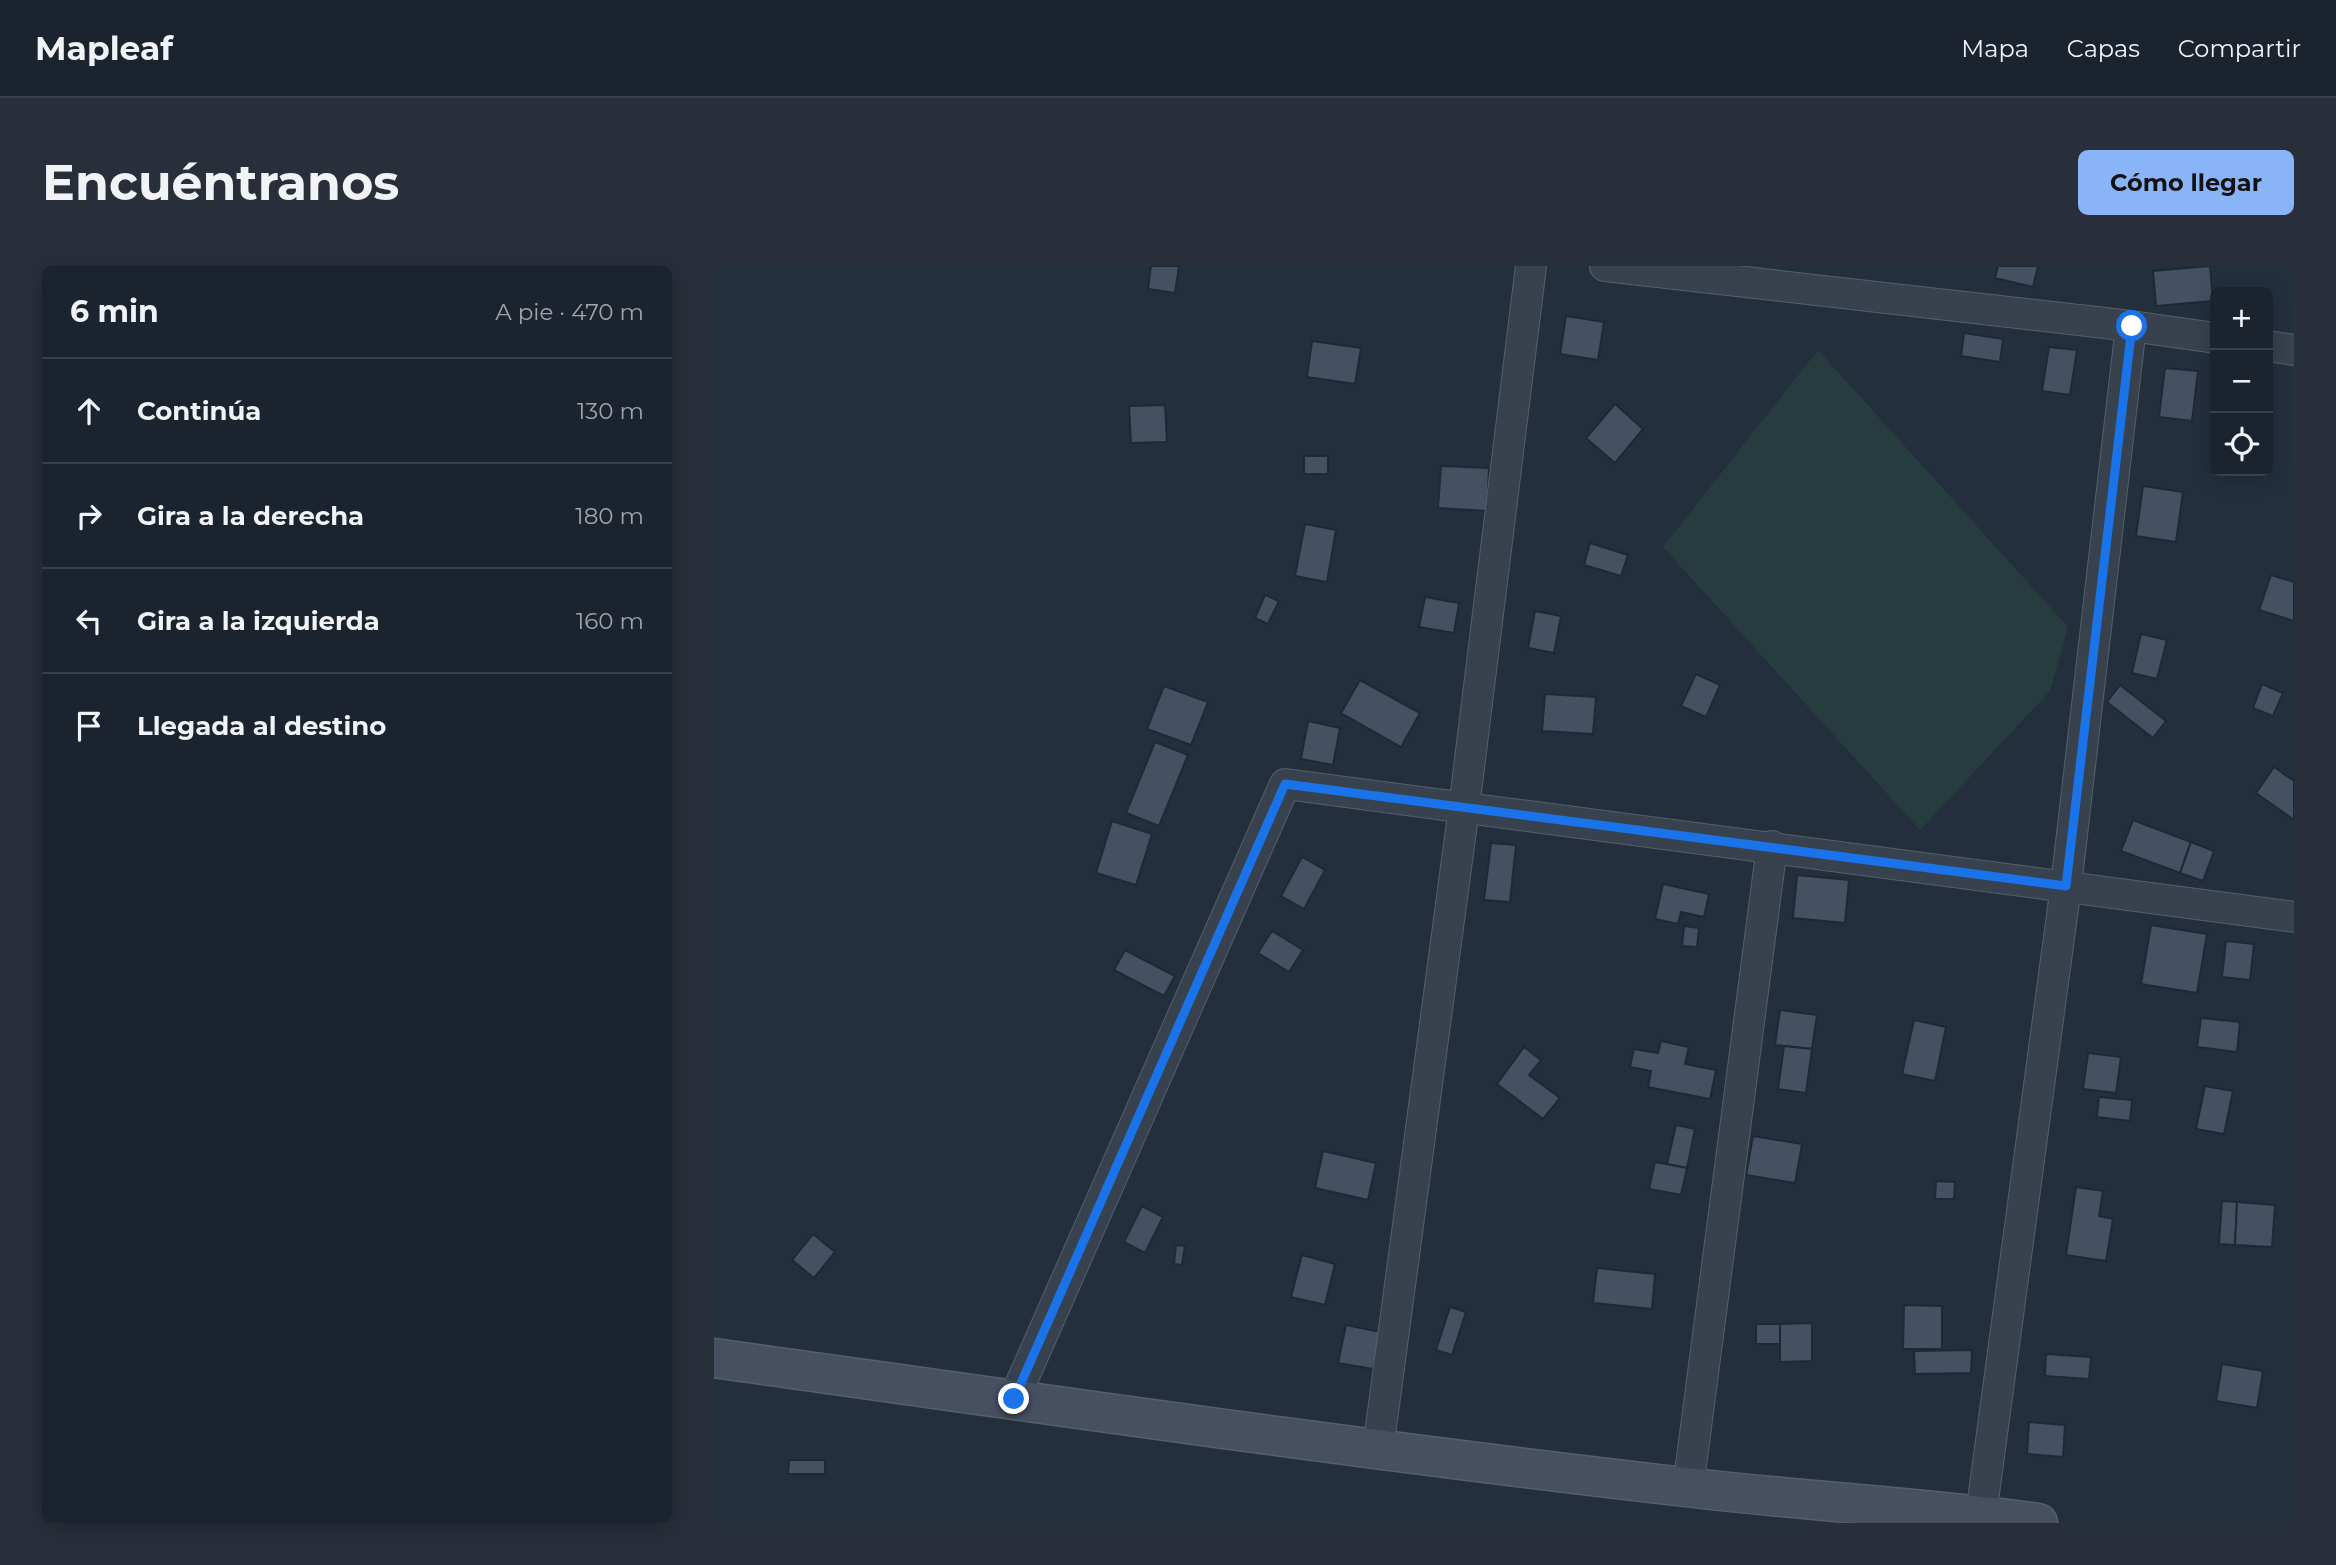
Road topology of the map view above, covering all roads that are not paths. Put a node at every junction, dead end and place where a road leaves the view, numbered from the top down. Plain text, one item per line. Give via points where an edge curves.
1 (1531, 266) edge
2 (1605, 266) edge
3 (2132, 326) junction
4 (2210, 337) edge
5 (2273, 347) edge
6 (2294, 350) edge
7 (1464, 808) junction
8 (1772, 846) junction
9 (2066, 886) junction
10 (2294, 916) edge
11 (714, 1358) edge
12 (1014, 1399) junction
13 (1378, 1449) junction
14 (1688, 1488) junction
15 (1981, 1516) junction
16 (2038, 1523) edge

1 - 7 street
2 - 3 street
3 - 4 street
3 - 9 street
5 - 6 street
7 - 8 street
7 - 12 street via 1285,784
7 - 13 street
8 - 9 street
8 - 14 street
9 - 10 street
9 - 15 street
11 - 12 street
12 - 13 street
13 - 14 street
14 - 15 street
15 - 16 street

